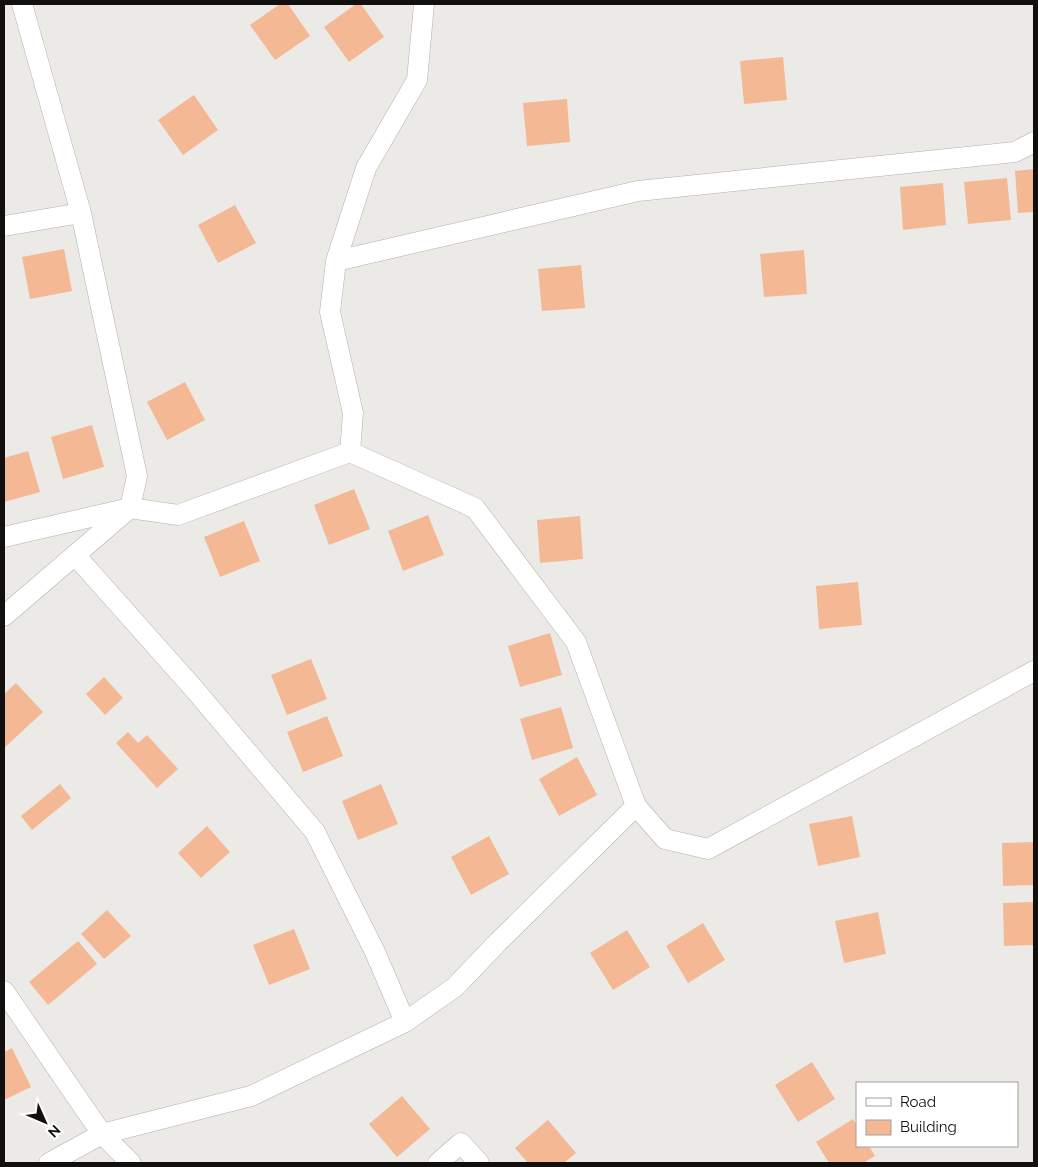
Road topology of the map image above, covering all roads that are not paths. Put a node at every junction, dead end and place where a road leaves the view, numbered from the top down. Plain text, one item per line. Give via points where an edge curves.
1 (22, 4) edge
2 (424, 4) edge
3 (1034, 142) edge
4 (81, 213) junction
5 (4, 226) edge
6 (336, 261) junction
7 (350, 452) junction
8 (130, 508) junction
9 (4, 536) edge
10 (75, 555) junction
11 (4, 616) edge
12 (1034, 671) edge
13 (636, 806) junction
14 (4, 991) edge
15 (404, 1022) junction
16 (102, 1134) junction
17 (49, 1163) edge
18 (130, 1163) edge
19 (438, 1163) edge
20 (480, 1163) edge

1 - 4 street
2 - 6 street via 417,80 366,168
3 - 6 street via 1014,152 638,191
4 - 5 street
4 - 8 street via 137,476
6 - 7 street via 330,312 353,413
7 - 8 street via 178,515
7 - 13 street via 475,508 576,642
8 - 9 street
8 - 10 street
10 - 11 street
10 - 15 street via 315,832 375,952
12 - 13 street via 708,850 665,839
13 - 15 street via 455,987
14 - 16 street
15 - 16 street via 251,1096
16 - 17 street
16 - 18 street
19 - 20 street via 461,1143

